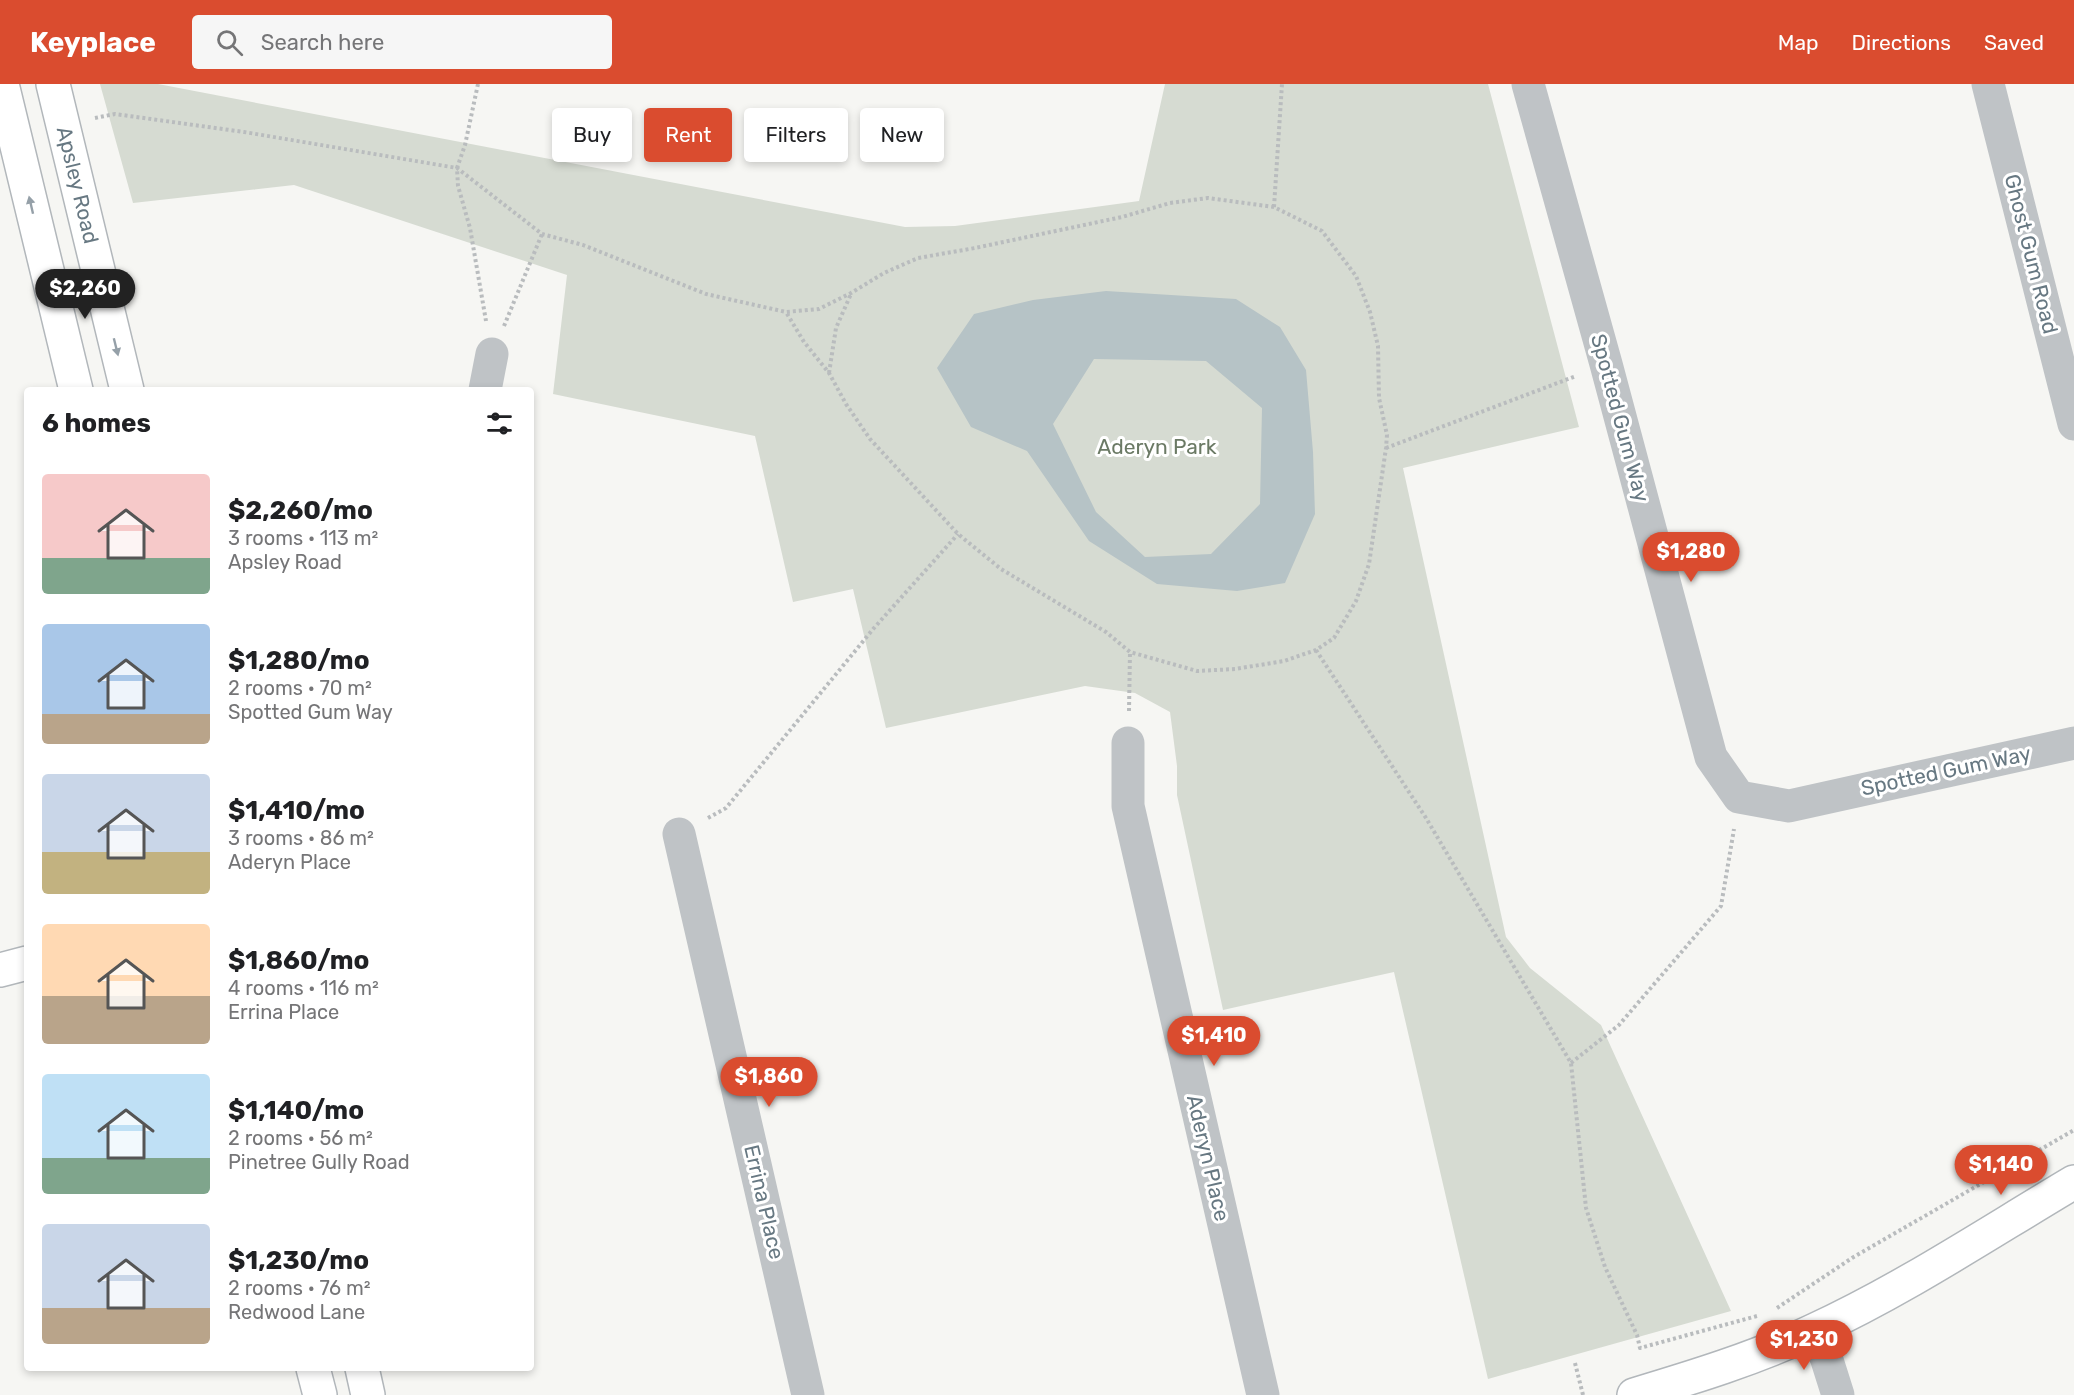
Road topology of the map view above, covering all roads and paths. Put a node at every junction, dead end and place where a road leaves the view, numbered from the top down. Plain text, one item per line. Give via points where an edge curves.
1 (2, 84) edge
2 (53, 84) edge
3 (478, 84) edge
4 (1282, 84) edge
5 (1527, 84) edge
6 (1988, 84) edge
7 (98, 117) dead end
8 (457, 168) junction
9 (1274, 207) junction
10 (542, 234) junction
11 (851, 293) junction
12 (786, 312) junction
13 (492, 354) junction
14 (1606, 364) junction
15 (829, 373) junction
16 (75, 387) edge
17 (126, 387) edge
18 (486, 387) edge
19 (2074, 424) edge
20 (1386, 448) junction
21 (958, 534) junction
22 (1316, 650) junction
23 (1130, 652) junction
24 (1128, 743) joint
25 (2074, 743) edge
26 (1739, 797) junction
27 (679, 834) joint
28 (24, 964) edge
29 (0, 970) edge
30 (1571, 1063) junction
31 (2074, 1130) edge
32 (2074, 1182) edge
33 (1771, 1312) dead end
34 (1760, 1315) dead end
35 (1814, 1331) junction
36 (1575, 1363) dead end
37 (314, 1371) edge
38 (363, 1371) edge
39 (320, 1395) edge
40 (368, 1395) edge
41 (808, 1395) edge
42 (1263, 1395) edge
43 (1583, 1395) edge
44 (1634, 1395) edge
45 (1838, 1395) edge

16 -> 1 main road
2 -> 17 main road, Apsley Road
3 - 8 path
4 - 9 path
5 - 14 street, Spotted Gum Way
6 - 19 street, Ghost Gum Road
7 - 8 path via 115,114 244,132
8 - 10 path
8 - 13 path
9 - 11 path via 1208,198 1170,203 1122,217 918,258
9 - 20 path via 1322,231 1356,276 1370,312 1377,346
10 - 12 path via 583,245 706,294
10 - 13 path
11 - 12 path via 819,309
11 - 15 path via 836,328
12 - 15 path
13 - 18 street
14 - 20 path
14 - 26 street, Spotted Gum Way via 1711,757
15 - 21 path via 870,439
20 - 22 path via 1366,573 1356,601 1334,638
21 - 23 path via 1000,569 1106,632
21 - 27 path via 874,628 726,808
22 - 23 path via 1235,669 1197,671
22 - 30 path via 1426,818
23 - 24 path
24 - 42 street, Aderyn Place via 1128,806
25 - 26 street, Spotted Gum Way via 1789,806
26 - 30 path via 1721,906 1619,1025
27 - 41 street, Errina Place
28 - 29 main road
30 - 34 path via 1586,1208 1605,1267 1640,1348
31 - 33 path via 1852,1258
32 - 35 main road via 1866,1305
35 - 44 main road
35 - 45 street
36 - 43 path
37 - 39 main road
38 - 40 main road

